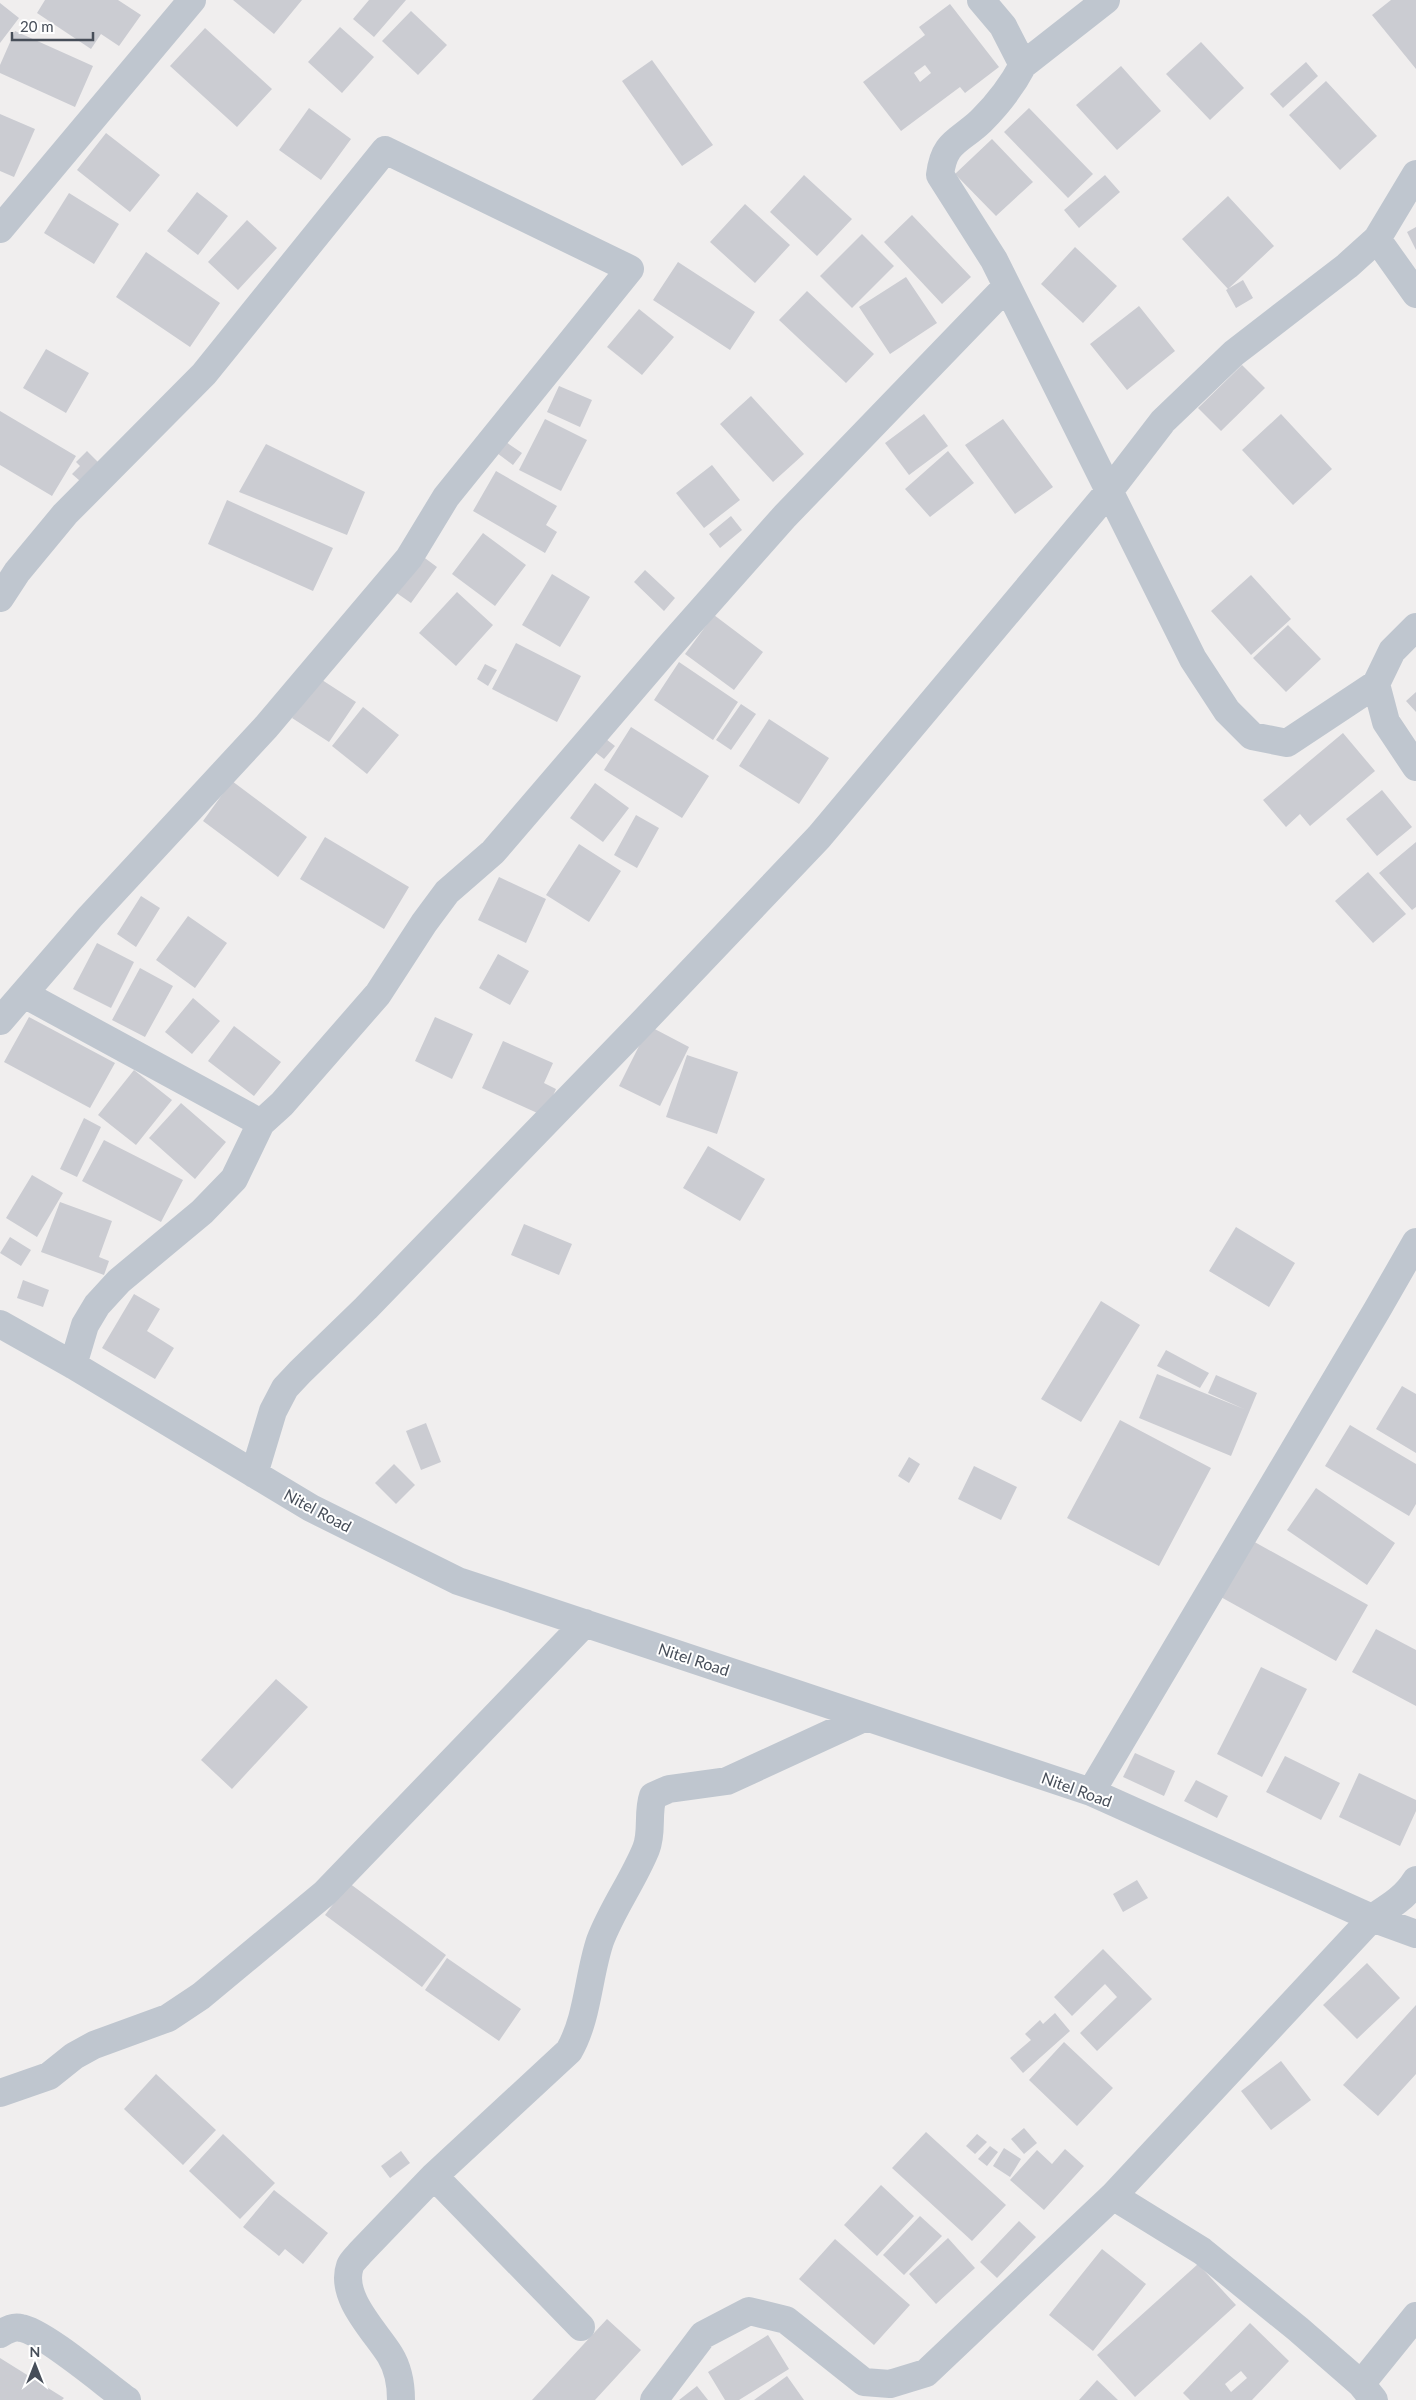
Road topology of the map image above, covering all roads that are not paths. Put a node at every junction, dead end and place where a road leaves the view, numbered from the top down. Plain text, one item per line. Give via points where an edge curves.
1 (192, 0) edge
2 (981, 0) edge
3 (1106, 0) edge
4 (1023, 65) junction
5 (1416, 174) edge
6 (0, 229) edge
7 (1377, 239) junction
8 (1007, 286) junction
9 (1416, 294) edge
10 (1110, 490) junction
11 (0, 598) edge
12 (1416, 627) edge
13 (1376, 684) junction
14 (1416, 767) edge
15 (24, 994) junction
16 (0, 1022) edge
17 (261, 1124) junction
18 (1416, 1242) edge
19 (0, 1324) edge
20 (73, 1365) junction
21 (254, 1474) junction
22 (585, 1623) junction
23 (866, 1716) junction
24 (1091, 1792) junction
25 (1416, 1880) edge
26 (1372, 1918) junction
27 (1416, 1934) edge
28 (0, 2092) edge
29 (434, 2176) junction
30 (1113, 2196) junction
31 (1416, 2316) edge
32 (581, 2327) dead end
33 (0, 2334) edge
34 (871, 2391) edge
35 (1367, 2392) edge
36 (127, 2400) edge
37 (401, 2400) edge
38 (654, 2400) edge

1 - 6 street
2 - 4 street via 1003,26
3 - 4 street
4 - 8 street via 1013,85 980,122 951,144 942,160 940,175
5 - 7 street
7 - 9 street
7 - 10 street via 1234,353 1163,421
8 - 10 street
8 - 17 street via 785,516 493,852 447,892 378,994
10 - 13 street via 1193,659 1227,711 1252,736 1287,743
10 - 21 street via 819,837 644,1022 295,1377 273,1410
11 - 15 street via 16,572 65,514 204,374 385,150 630,269 446,497 409,558 266,727 90,917
12 - 13 street via 1392,651
13 - 14 street via 1386,722
15 - 16 street
15 - 17 street
17 - 20 street via 234,1178 202,1212 120,1281 97,1305 85,1325
18 - 24 street
19 - 20 street, Nitel Road
20 - 21 street, Nitel Road
21 - 22 street, Nitel Road via 311,1508 458,1581
22 - 23 street, Nitel Road
22 - 28 street via 325,1894 201,1996 168,2018 94,2045 49,2076
23 - 24 street, Nitel Road
23 - 29 street via 727,1781 669,1789 653,1796 647,1847 600,1941 578,2036 569,2051
24 - 26 street, Nitel Road
25 - 26 street via 1409,1892
26 - 27 street, Nitel Road
26 - 30 street
29 - 32 street
29 - 37 street via 350,2266 349,2283 357,2310 392,2356 400,2380
30 - 34 street via 926,2373
30 - 35 street via 1202,2251 1298,2329
31 - 35 street
33 - 36 street via 10,2328 22,2328 44,2338
34 - 38 street via 786,2320 749,2311 703,2335

